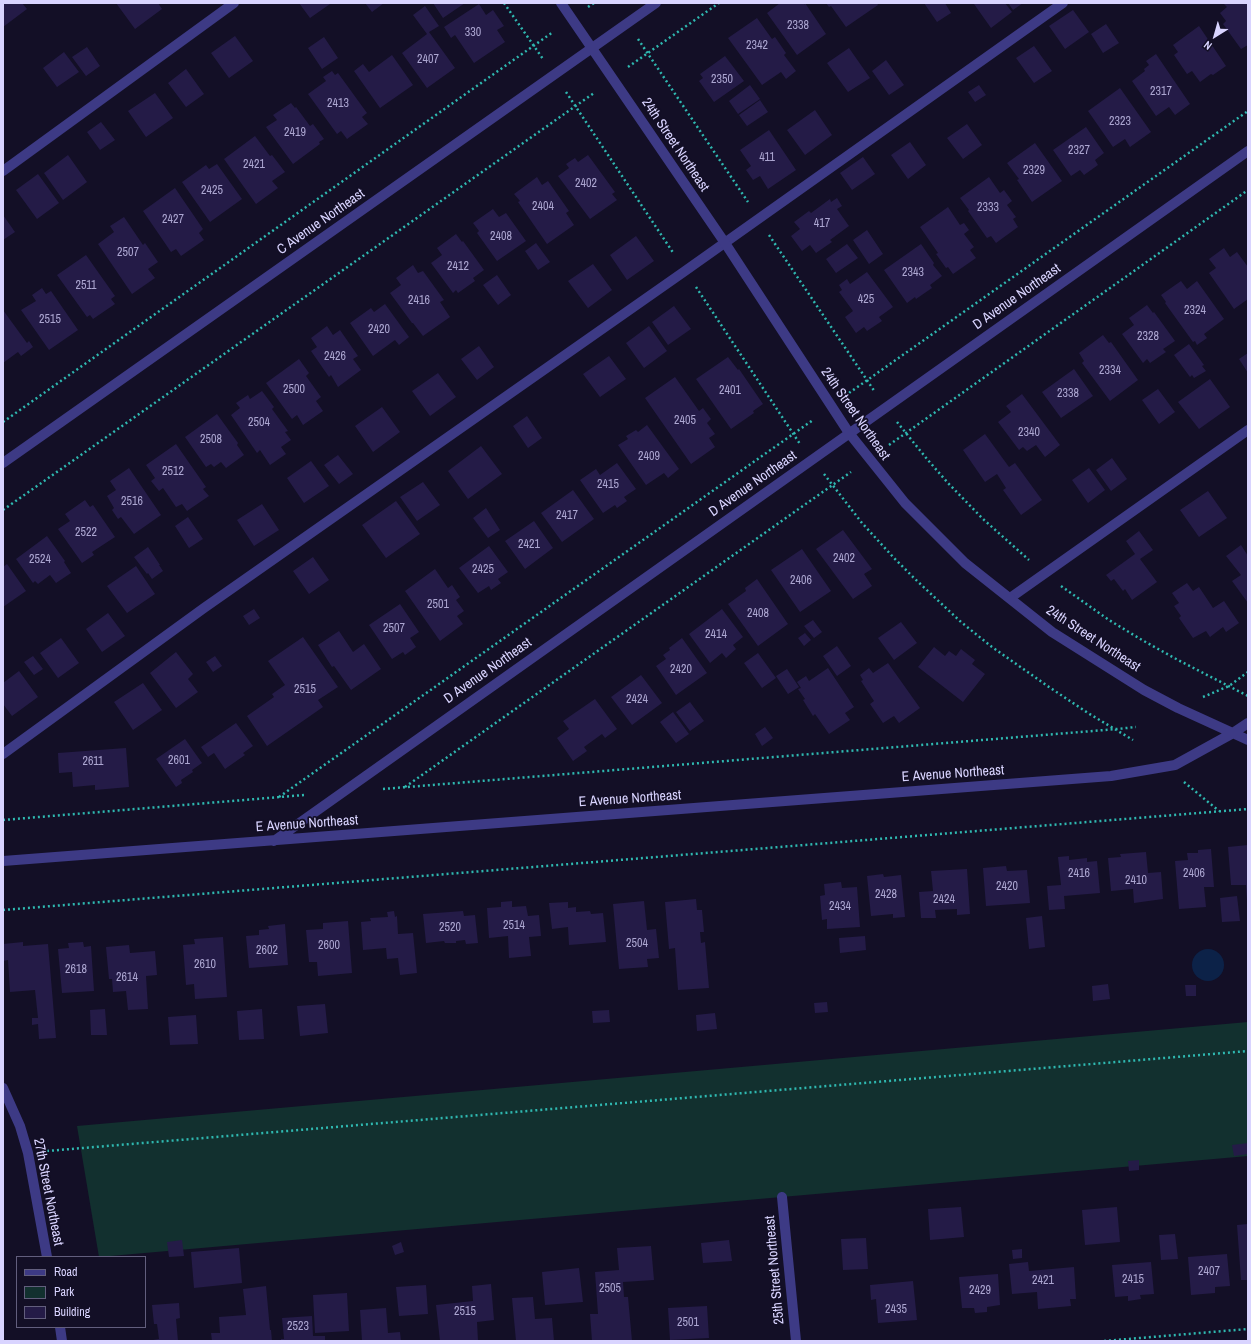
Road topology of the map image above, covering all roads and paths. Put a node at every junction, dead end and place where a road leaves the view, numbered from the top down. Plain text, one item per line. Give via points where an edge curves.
1 (234, 3) edge
2 (504, 3) edge
3 (561, 3) edge
4 (594, 3) edge
5 (656, 3) edge
6 (719, 3) edge
7 (1063, 3) edge
8 (588, 7) dead end
9 (554, 32) dead end
10 (533, 46) junction
11 (592, 48) junction
12 (543, 60) dead end
13 (628, 68) dead end
14 (594, 93) dead end
15 (1248, 111) edge
16 (1248, 151) edge
17 (3, 171) edge
18 (1248, 190) edge
19 (725, 243) junction
20 (849, 393) dead end
21 (813, 420) dead end
22 (3, 422) edge
23 (1248, 430) edge
24 (849, 433) junction
25 (889, 445) dead end
26 (3, 463) edge
27 (851, 472) dead end
28 (823, 474) dead end
29 (832, 485) junction
30 (3, 510) edge
31 (1010, 598) junction
32 (1248, 672) edge
33 (1198, 700) dead end
34 (1248, 723) edge
35 (1136, 727) dead end
36 (1117, 730) junction
37 (1233, 733) junction
38 (1133, 740) dead end
39 (1248, 740) edge
40 (3, 754) edge
41 (1184, 782) dead end
42 (405, 787) junction
43 (382, 789) dead end
44 (309, 795) dead end
45 (279, 797) junction
46 (1248, 809) edge
47 (1220, 812) junction
48 (3, 820) edge
49 (274, 841) junction
50 (3, 861) edge
51 (3, 910) edge
52 (1248, 1051) edge
53 (3, 1088) edge
54 (42, 1151) dead end
55 (782, 1197) dead end
56 (47, 1256) edge
57 (60, 1328) edge
58 (1248, 1329) edge
59 (62, 1341) edge
60 (796, 1341) edge
61 (1104, 1341) edge

1 - 17 street
2 - 10 path
3 - 11 street, 24th Street Northeast
4 - 8 path
5 - 11 street, C Avenue Northeast
6 - 13 path
7 - 19 street
9 - 10 path
10 - 12 path
10 - 22 path
11 - 19 street, 24th Street Northeast
11 - 26 street, C Avenue Northeast
14 - 30 path
15 - 20 path
16 - 24 street, D Avenue Northeast
18 - 25 path
19 - 24 street, 24th Street Northeast
19 - 40 street via 204,608
21 - 45 path
23 - 31 street
24 - 31 street, 24th Street Northeast via 905,503 965,563
24 - 49 street, D Avenue Northeast
27 - 29 path
28 - 29 path
29 - 36 path via 894,558 961,622 1049,687
29 - 42 path
31 - 37 street, 24th Street Northeast via 1052,632 1144,690
32 - 33 path via 1229,686
34 - 37 street, E Avenue Northeast
35 - 36 path
36 - 38 path
36 - 42 path
37 - 39 street, 24th Street Northeast
37 - 49 street, E Avenue Northeast via 1175,764 1111,776
41 - 47 path
42 - 43 path
44 - 45 path
45 - 48 path
46 - 47 path
47 - 51 path
49 - 50 street, E Avenue Northeast
52 - 54 path
53 - 56 street, 27th Street Northeast via 20,1126 28,1153
55 - 60 street, 25th Street Northeast
57 - 59 street
58 - 61 path

